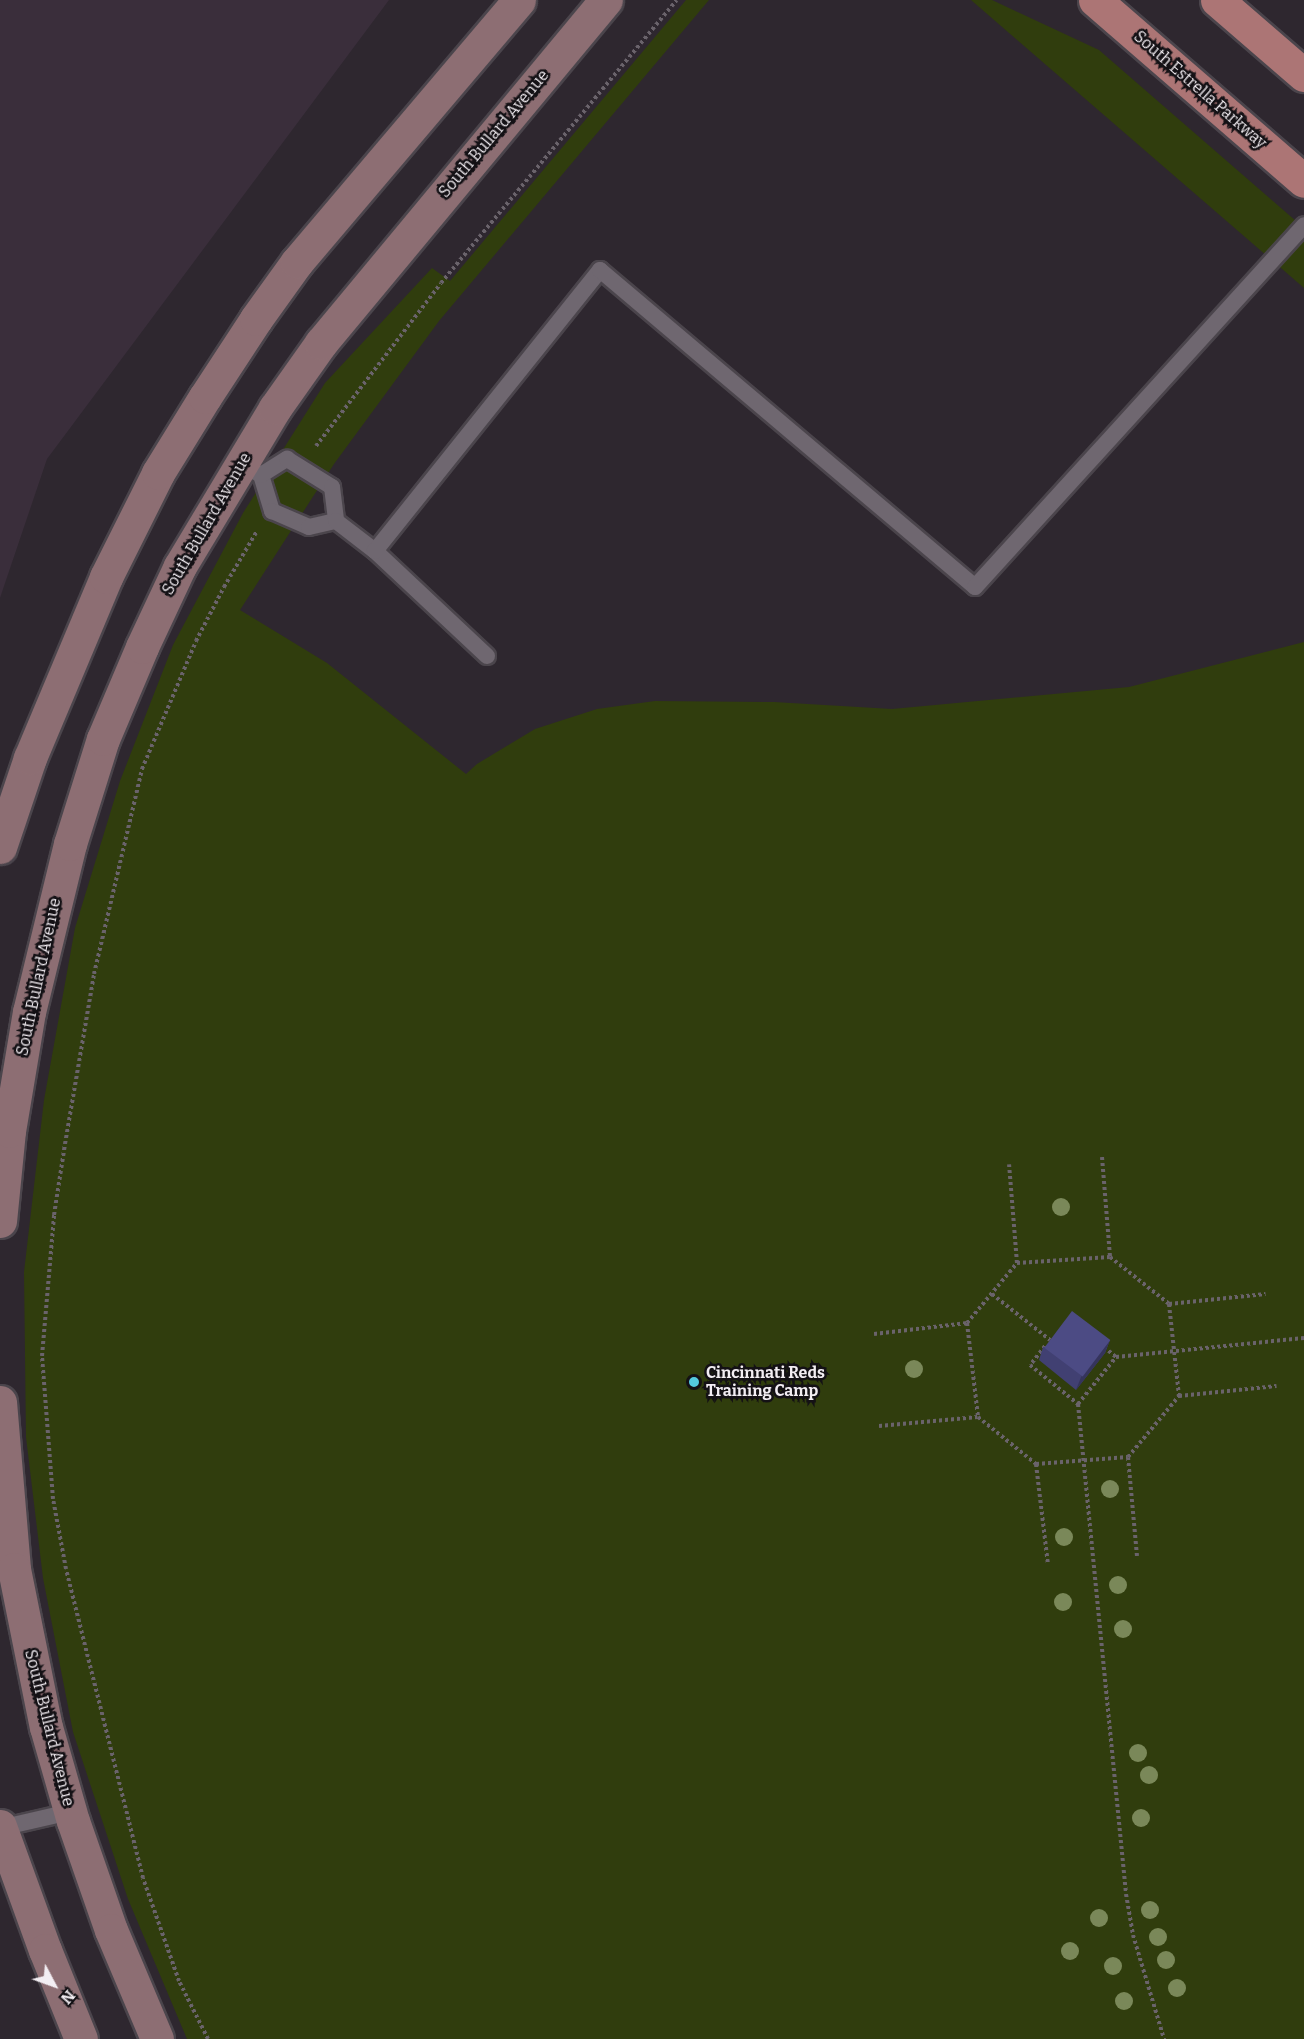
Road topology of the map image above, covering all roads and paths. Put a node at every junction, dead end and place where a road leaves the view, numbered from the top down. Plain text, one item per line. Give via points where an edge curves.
1 (519, 0) edge
2 (606, 0) edge
3 (677, 0) edge
4 (1095, 0) edge
5 (1217, 0) edge
6 (1304, 75) edge
7 (1304, 181) edge
8 (1304, 225) edge
9 (302, 469) junction
10 (251, 470) junction
11 (272, 511) junction
12 (336, 521) junction
13 (375, 551) junction
14 (487, 656) dead end
15 (0, 847) edge
16 (1102, 1157) dead end
17 (1009, 1164) dead end
18 (0, 1221) edge
19 (1110, 1257) junction
20 (1017, 1263) junction
21 (992, 1294) junction
22 (1265, 1294) dead end
23 (1169, 1304) junction
24 (967, 1323) junction
25 (1056, 1332) edge
26 (874, 1334) dead end
27 (1304, 1338) edge
28 (1050, 1340) junction
29 (1100, 1344) edge
30 (1174, 1351) junction
31 (1116, 1357) junction
32 (1276, 1386) dead end
33 (1179, 1396) junction
34 (0, 1402) edge
35 (1078, 1404) junction
36 (978, 1417) junction
37 (879, 1426) dead end
38 (1128, 1457) junction
39 (1083, 1460) junction
40 (1036, 1464) junction
41 (1137, 1556) dead end
42 (1048, 1564) dead end
43 (70, 1812) junction
44 (0, 1828) edge
45 (81, 2039) edge
46 (157, 2039) edge
47 (208, 2039) edge
48 (1164, 2039) edge

1 - 15 main road via 297,262 158,473 106,577 30,758
2 - 10 main road, South Bullard Avenue via 328,334 275,408
3 - 9 path via 441,283
4 - 7 main road, South Estrella Parkway
5 - 6 main road
8 - 13 lane via 975,587 600,270
9 - 10 lane via 287,459
9 - 12 lane via 332,487
10 - 11 lane
10 - 18 main road, South Bullard Avenue via 180,566 100,749 70,844 29,1012 9,1131
11 - 12 lane via 309,527
11 - 47 path via 201,632 142,769 94,974 65,1143 54,1215 42,1356 51,1489 66,1569 143,1878 179,1981
12 - 13 lane
13 - 14 lane
16 - 19 path
17 - 20 path
19 - 20 path
19 - 23 path
20 - 21 path
21 - 24 path
21 - 28 path
22 - 23 path
23 - 30 path
24 - 26 path
24 - 36 path
25 - 28 path
27 - 30 path
28 - 35 path via 1030,1365
29 - 31 path
30 - 31 path
30 - 33 path
31 - 35 path
32 - 33 path
33 - 38 path
34 - 43 main road, South Bullard Avenue via 16,1581 46,1727
35 - 39 path
36 - 37 path
36 - 40 path
38 - 39 path
38 - 41 path
39 - 40 path
39 - 48 path via 1126,1894 1133,1935
40 - 42 path
43 - 44 lane
43 - 46 main road, South Bullard Avenue via 111,1930
44 - 45 main road

